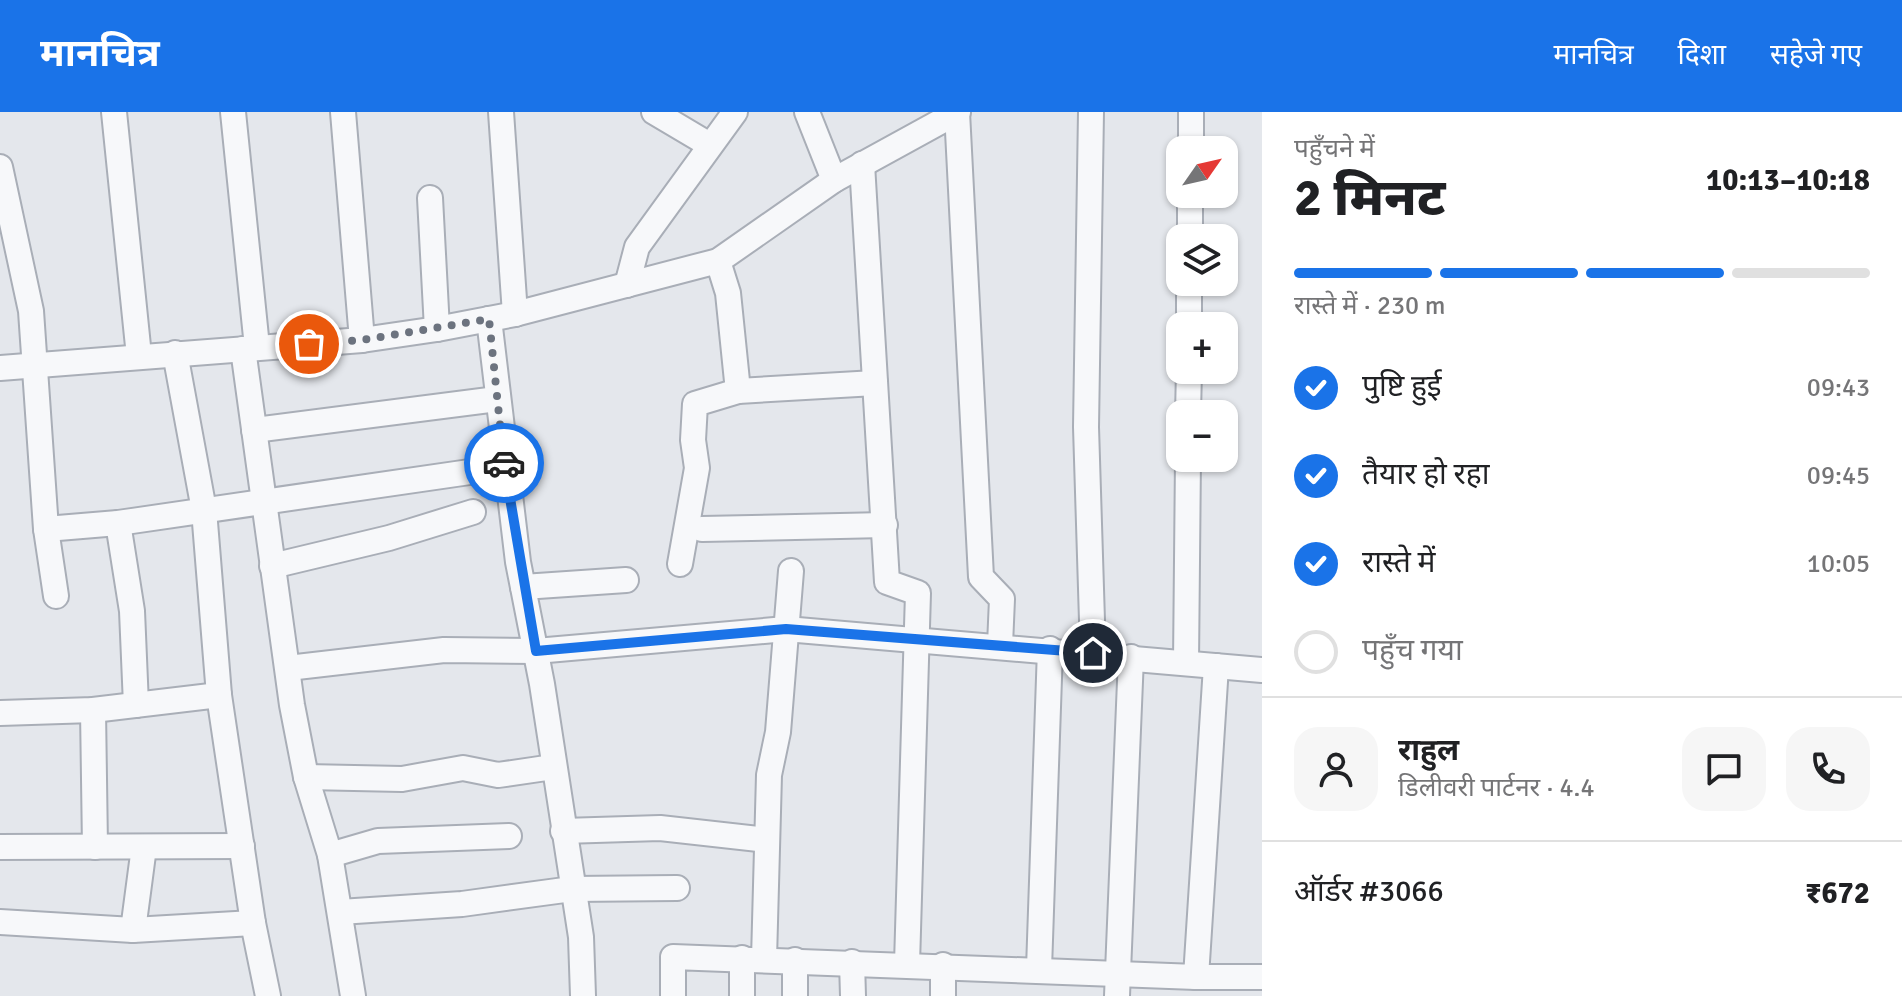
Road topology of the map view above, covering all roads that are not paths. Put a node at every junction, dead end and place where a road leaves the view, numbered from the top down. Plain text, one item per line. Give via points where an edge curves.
1 (114, 112) edge
2 (233, 112) edge
3 (343, 112) edge
4 (501, 112) edge
5 (654, 112) edge
6 (735, 112) edge
7 (807, 112) edge
8 (958, 112) edge
9 (1091, 112) edge
10 (1191, 112) edge
11 (928, 119) edge
12 (1191, 136) edge
13 (708, 144) junction
14 (862, 164) junction
15 (0, 167) edge
16 (834, 180) junction
17 (430, 198) dead end
18 (718, 261) junction
19 (627, 285) junction
20 (515, 314) junction
21 (489, 319) junction
22 (437, 329) junction
23 (362, 340) junction
24 (250, 348) junction
25 (175, 353) junction
26 (139, 356) junction
27 (33, 365) junction
28 (0, 368) edge
29 (875, 383) junction
30 (738, 391) junction
31 (497, 399) junction
32 (254, 430) junction
33 (504, 467) junction
34 (1188, 472) edge
35 (262, 500) junction
36 (204, 510) junction
37 (473, 512) dead end
38 (118, 523) junction
39 (885, 525) junction
40 (46, 529) junction
41 (702, 529) dead end
42 (680, 564) dead end
43 (272, 566) junction
44 (791, 571) dead end
45 (626, 580) dead end
46 (523, 587) junction
47 (56, 596) dead end
48 (786, 629) junction
49 (916, 639) junction
50 (1000, 645) junction
51 (1050, 649) junction
52 (536, 651) junction
53 (1093, 653) junction
54 (1131, 657) junction
55 (1186, 663) junction
56 (1216, 666) junction
57 (288, 668) junction
58 (1262, 670) edge
59 (219, 695) junction
60 (136, 705) junction
61 (93, 710) junction
62 (0, 713) edge
63 (553, 767) junction
64 (306, 777) junction
65 (563, 831) junction
66 (509, 836) dead end
67 (767, 840) junction
68 (242, 846) junction
69 (0, 847) edge
70 (95, 847) junction
71 (144, 847) junction
72 (330, 855) junction
73 (677, 888) dead end
74 (572, 889) junction
75 (340, 912) junction
76 (0, 922) edge
77 (253, 923) junction
78 (133, 930) junction
79 (753, 958) junction
80 (795, 960) junction
81 (852, 962) junction
82 (907, 964) junction
83 (943, 965) junction
84 (1039, 969) junction
85 (1196, 977) junction
86 (1262, 977) edge
87 (1117, 986) edge
88 (268, 996) edge
89 (353, 996) edge
90 (583, 996) edge
91 (673, 996) edge
92 (742, 996) edge
93 (795, 996) edge
94 (853, 996) edge
95 (943, 996) edge

1 - 26 street
2 - 24 street
3 - 23 street
4 - 20 street
5 - 13 street
6 - 13 street
7 - 16 street
8 - 11 street
8 - 50 street via 981,577 1002,599
9 - 53 street via 1086,427
10 - 12 street
11 - 14 street
13 - 19 street via 637,247
14 - 16 street
14 - 29 street
15 - 27 street via 31,311
16 - 18 street
17 - 22 street
18 - 19 street
18 - 30 street via 728,293
19 - 20 street
20 - 21 street
21 - 22 street
21 - 31 street
22 - 23 street
23 - 24 street
24 - 25 street
24 - 32 street
25 - 26 street
25 - 36 street
26 - 27 street
27 - 28 street
27 - 40 street
29 - 30 street
29 - 39 street
30 - 42 street via 695,404 697,468
31 - 32 street
31 - 33 street
32 - 35 street
33 - 35 street
33 - 46 street
34 - 55 street
35 - 36 street
35 - 43 street
36 - 38 street
36 - 59 street
37 - 43 street
38 - 40 street
38 - 60 street via 132,611
39 - 41 street
39 - 49 street via 887,582 918,593
40 - 47 street
43 - 57 street
44 - 48 street
45 - 46 street
46 - 52 street
48 - 49 street
48 - 52 street
48 - 67 street
49 - 50 street
49 - 82 street
50 - 51 street
51 - 53 street
51 - 84 street
52 - 57 street via 444,650
52 - 63 street
53 - 54 street
54 - 55 street
54 - 87 street
55 - 56 street
56 - 58 street
56 - 85 street
57 - 64 street
59 - 60 street
59 - 68 street
60 - 61 street
61 - 62 street
61 - 70 street
63 - 64 street via 498,775 463,768 402,779
63 - 65 street
64 - 72 street
65 - 67 street via 660,828
65 - 74 street
66 - 72 street via 378,841
67 - 79 street
68 - 71 street
68 - 77 street
69 - 70 street
70 - 71 street
71 - 78 street
72 - 75 street
73 - 74 street
74 - 75 street via 462,904
74 - 90 street via 581,937
75 - 89 street
76 - 78 street
77 - 78 street
77 - 88 street
79 - 80 street
79 - 91 street via 673,957
79 - 92 street
80 - 81 street
80 - 93 street
81 - 82 street
81 - 94 street
82 - 83 street
83 - 84 street
83 - 95 street
84 - 87 street
85 - 86 street
85 - 87 street

